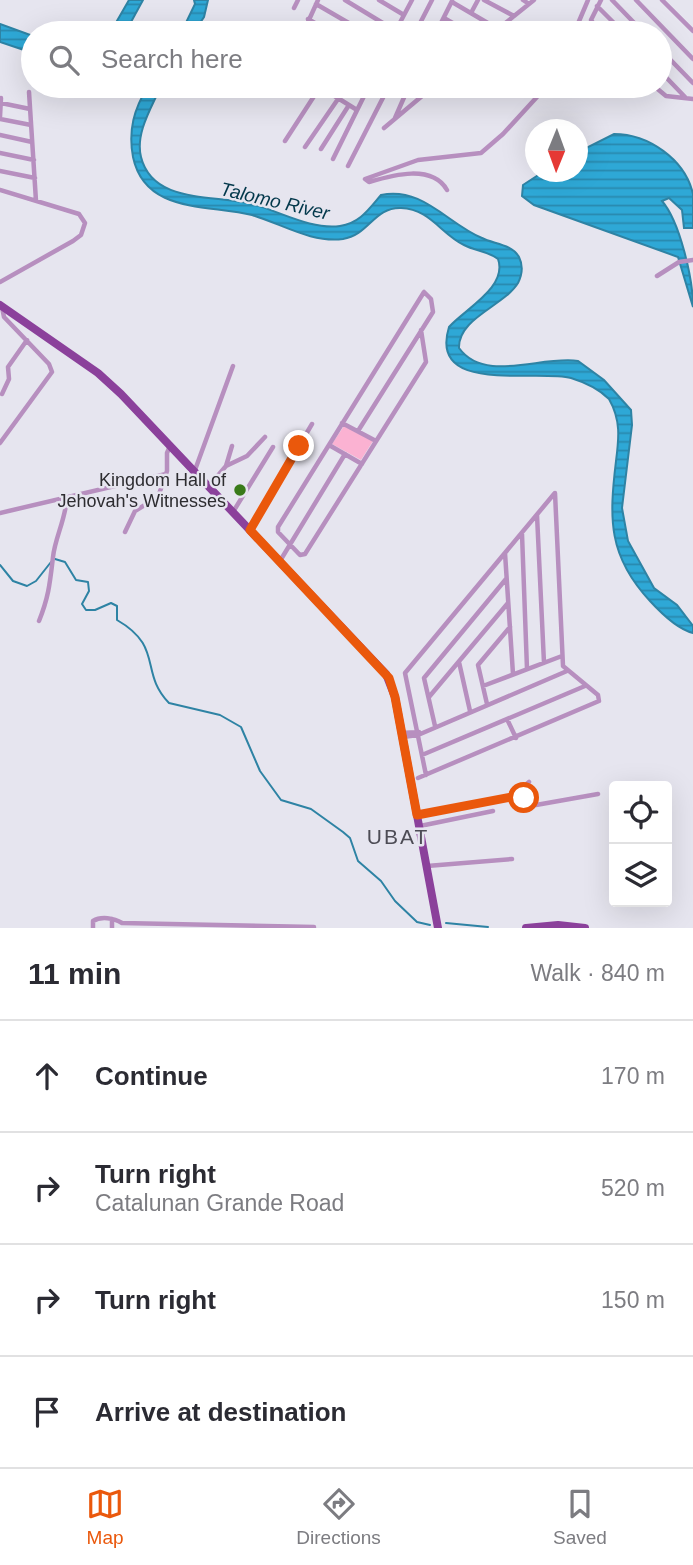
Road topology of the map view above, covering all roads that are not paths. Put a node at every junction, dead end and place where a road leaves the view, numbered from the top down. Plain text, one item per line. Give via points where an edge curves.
1 (298, 0) edge
2 (345, 0) edge
3 (379, 0) edge
4 (411, 0) edge
5 (432, 0) edge
6 (478, 0) edge
7 (484, 0) edge
8 (523, 0) edge
9 (588, 0) edge
10 (600, 0) edge
11 (612, 0) edge
12 (636, 0) edge
13 (662, 0) edge
14 (452, 1) edge
15 (317, 2) edge
16 (532, 2) edge
17 (597, 6) junction
18 (294, 8) dead end
19 (471, 13) junction
20 (404, 15) junction
21 (514, 16) junction
22 (443, 18) junction
23 (309, 19) joint
24 (312, 21) edge
25 (347, 21) edge
26 (378, 21) edge
27 (401, 21) edge
28 (421, 21) edge
29 (442, 21) edge
30 (448, 21) edge
31 (484, 21) edge
32 (508, 21) edge
33 (578, 21) edge
34 (591, 21) edge
35 (612, 21) edge
36 (633, 21) edge
37 (657, 21) edge
38 (693, 31) edge
39 (672, 37) edge
40 (693, 58) edge
41 (672, 61) edge
42 (672, 83) edge
43 (693, 83) edge
44 (672, 96) edge
45 (686, 97) junction
46 (29, 98) edge
47 (313, 98) edge
48 (363, 98) edge
49 (382, 98) edge
50 (403, 98) edge
51 (420, 98) edge
52 (536, 98) edge
53 (338, 99) joint
54 (693, 99) edge
55 (1, 100) edge
56 (401, 103) junction
57 (349, 105) junction
58 (410, 107) junction
59 (30, 109) junction
60 (357, 110) junction
61 (0, 118) edge
62 (395, 118) junction
63 (31, 125) junction
64 (384, 128) dead end
65 (0, 135) edge
66 (285, 141) dead end
67 (32, 142) junction
68 (304, 147) dead end
69 (321, 149) dead end
70 (0, 153) edge
71 (333, 159) dead end
72 (34, 160) junction
73 (348, 166) dead end
74 (0, 171) edge
75 (35, 178) junction
76 (0, 190) edge
77 (447, 190) dead end
78 (36, 201) junction
79 (690, 260) edge
80 (657, 276) dead end
81 (0, 282) edge
82 (1, 306) edge
83 (421, 330) junction
84 (27, 340) junction
85 (233, 366) dead end
86 (2, 394) edge
87 (342, 423) junction
88 (312, 424) dead end
89 (358, 431) junction
90 (264, 437) dead end
91 (376, 441) junction
92 (0, 443) edge
93 (171, 445) junction
94 (329, 445) junction
95 (232, 446) dead end
96 (273, 447) dead end
97 (345, 454) junction
98 (362, 464) junction
99 (226, 466) junction
100 (195, 470) junction
101 (166, 474) junction
102 (209, 486) junction
103 (67, 498) junction
104 (233, 512) junction
105 (0, 513) edge
106 (537, 515) junction
107 (250, 530) junction
108 (125, 533) dead end
109 (522, 533) junction
110 (289, 545) junction
111 (505, 553) junction
112 (279, 562) junction
113 (506, 579) junction
114 (508, 603) junction
115 (39, 621) dead end
116 (510, 627) junction
117 (562, 656) junction
118 (459, 662) junction
119 (544, 663) junction
120 (527, 669) junction
121 (567, 671) junction
122 (513, 674) junction
123 (483, 686) junction
124 (586, 686) junction
125 (429, 698) junction
126 (487, 704) junction
127 (470, 711) junction
128 (507, 719) junction
129 (435, 726) junction
130 (418, 732) junction
131 (402, 735) junction
132 (516, 738) junction
133 (422, 755) junction
134 (426, 775) junction
135 (418, 778) dead end
136 (529, 782) dead end
137 (598, 794) dead end
138 (522, 795) junction
139 (493, 811) dead end
140 (417, 815) junction
141 (419, 826) junction
142 (512, 859) dead end
143 (427, 866) junction
144 (112, 919) junction
145 (313, 920) dead end
146 (122, 923) junction
147 (93, 928) edge
148 (111, 928) edge
149 (128, 928) edge
150 (314, 928) edge
151 (438, 928) edge
152 (526, 928) edge
153 (585, 928) edge

1 - 18 street
2 - 26 street
3 - 20 street
4 - 20 street
5 - 28 street
6 - 19 street
7 - 21 street
8 - 16 street
9 - 33 street
10 - 17 street
11 - 36 street
12 - 37 street
13 - 38 street
14 - 19 street
14 - 22 street
15 - 23 street
15 - 25 street
16 - 21 street
17 - 34 street
17 - 35 street
19 - 31 street
20 - 27 street
21 - 32 street
22 - 29 street
22 - 30 street
23 - 24 street
39 - 40 street
41 - 43 street
42 - 45 street
44 - 45 street
45 - 54 street
46 - 59 street
47 - 66 street
48 - 60 street
49 - 73 street
50 - 56 street
51 - 58 street
52 - 77 street via 481,153 418,160 365,179 424,175 436,178
53 - 57 street
53 - 68 street
55 - 59 street
55 - 61 street
56 - 58 street
56 - 62 street
57 - 60 street
57 - 69 street
58 - 62 street
59 - 63 street
60 - 71 street
61 - 63 street
62 - 64 street
63 - 67 street
65 - 67 street
67 - 72 street
70 - 72 street
72 - 75 street
74 - 75 street
75 - 78 street
76 - 78 street
78 - 81 street via 83,216 83,231 74,241
79 - 80 street
82 - 84 street via 4,317
82 - 93 main road via 98,373
83 - 87 street via 433,308 424,292
83 - 89 street
83 - 91 street via 427,360
84 - 86 street via 8,367 9,379
84 - 92 street via 49,364 51,374
85 - 100 street
87 - 89 street
87 - 94 street
88 - 107 street
89 - 91 street
90 - 99 street via 247,456
91 - 98 street
93 - 100 main road
93 - 101 street
94 - 97 street
94 - 110 street via 278,527
95 - 99 street
96 - 104 street
97 - 98 street
97 - 110 street
98 - 110 street via 305,554 298,555
99 - 102 street
100 - 102 main road
101 - 103 street
101 - 108 street via 156,500 135,511
102 - 104 main road
103 - 105 street
103 - 115 street via 53,555 52,586
104 - 107 main road
106 - 109 street
106 - 117 street via 555,493
106 - 119 street
107 - 112 main road
109 - 111 street
109 - 120 street
110 - 112 street
111 - 113 street
111 - 130 street via 405,673
112 - 131 main road via 386,674
113 - 114 street
113 - 125 street via 424,678
114 - 116 street
114 - 118 street
116 - 122 street
116 - 123 street via 478,666
117 - 119 street
117 - 121 street
118 - 125 street
118 - 127 street
119 - 120 street
120 - 122 street
121 - 124 street
121 - 126 street
122 - 123 street
123 - 126 street
124 - 128 street
124 - 132 street via 598,695 597,703
125 - 129 street
126 - 127 street
127 - 129 street
128 - 132 street
128 - 133 street
129 - 130 street
130 - 131 street
130 - 133 street
131 - 140 main road
132 - 134 street
133 - 134 street
134 - 135 street
136 - 138 street
137 - 138 street via 536,805
138 - 140 street
139 - 141 street
140 - 141 main road
141 - 143 main road
142 - 143 street
143 - 151 main road
144 - 146 street
144 - 147 street via 94,920
144 - 148 street
145 - 150 street
146 - 149 street
146 - 150 street
152 - 153 main road

